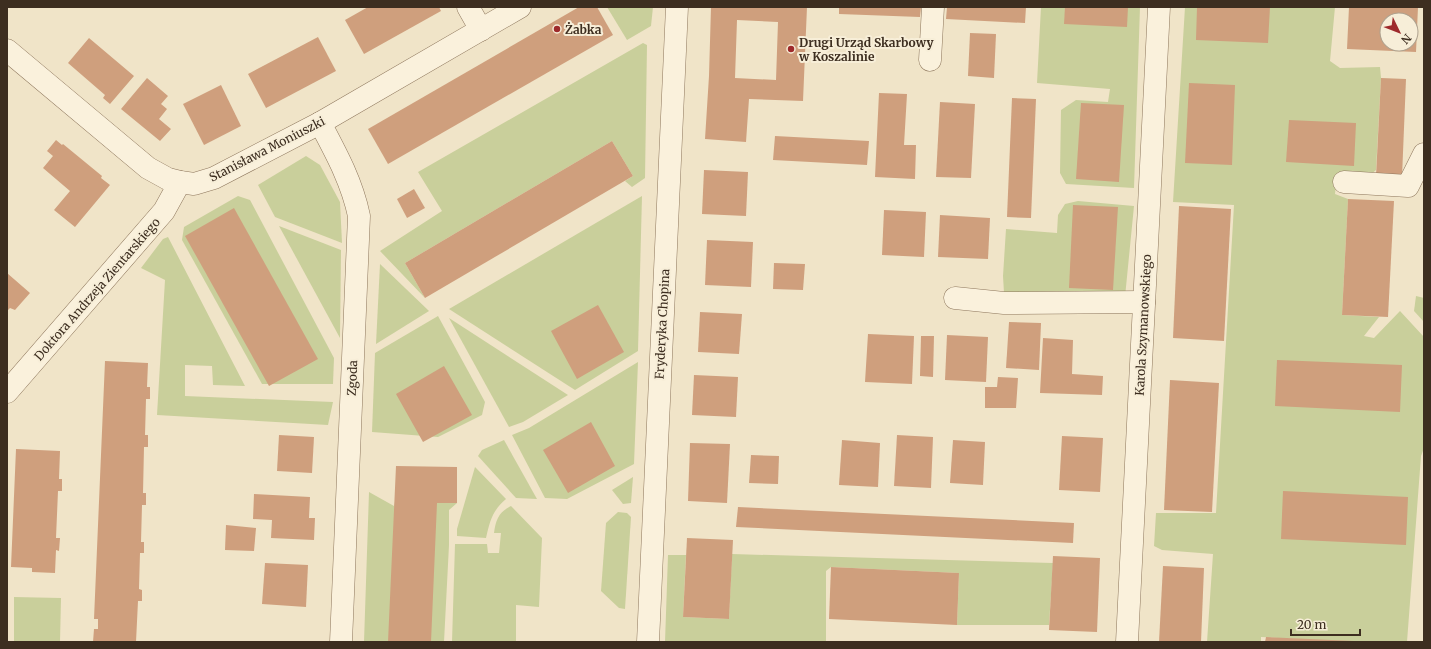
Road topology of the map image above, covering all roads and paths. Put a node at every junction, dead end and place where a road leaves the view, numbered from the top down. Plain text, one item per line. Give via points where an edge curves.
1 (468, 7) edge
2 (520, 7) edge
3 (677, 7) edge
4 (933, 7) edge
5 (1159, 7) edge
6 (481, 30) junction
7 (7, 50) edge
8 (930, 60) dead end
9 (320, 123) junction
10 (1424, 154) edge
11 (180, 182) junction
12 (1344, 182) dead end
13 (955, 298) dead end
14 (1144, 302) junction
15 (7, 392) edge
16 (341, 642) edge
17 (648, 642) edge
18 (1127, 642) edge

1 - 6 street
2 - 6 street, Stanisława Moniuszki
3 - 17 street, Fryderyka Chopina
4 - 8 street
5 - 14 street, Karola Szymanowskiego
6 - 9 street, Stanisława Moniuszki
7 - 11 street, Stanisława Moniuszki via 148,168 168,179
9 - 11 street, Stanisława Moniuszki via 214,178 194,184
9 - 16 street, Zgoda via 351,185 359,216
10 - 12 street via 1408,186
11 - 15 street, Doktora Andrzeja Zientarskiego via 164,211
13 - 14 street via 1004,303
14 - 18 street, Karola Szymanowskiego

